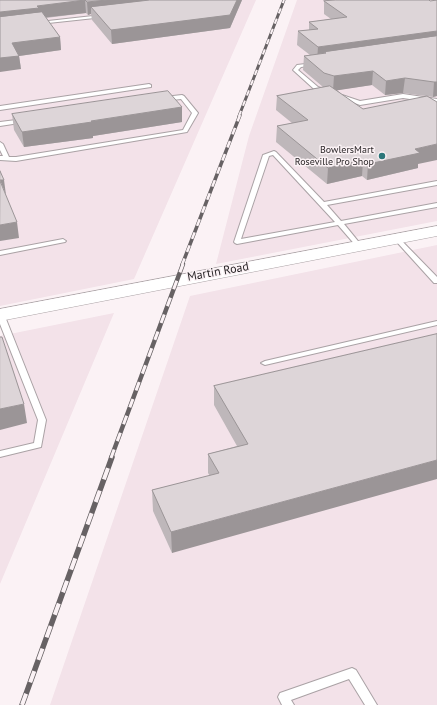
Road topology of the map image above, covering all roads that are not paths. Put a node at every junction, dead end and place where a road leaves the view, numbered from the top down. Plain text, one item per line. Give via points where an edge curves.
1 (110, 15) edge
2 (31, 24) edge
3 (322, 63) edge
4 (149, 86) dead end
5 (158, 100) edge
6 (437, 101) edge
7 (0, 108) edge
8 (32, 120) edge
9 (0, 124) edge
10 (0, 144) edge
11 (3, 158) edge
12 (437, 183) edge
13 (323, 204) junction
14 (437, 205) edge
15 (339, 223) junction
16 (437, 231) edge
17 (396, 239) junction
18 (63, 241) dead end
19 (359, 246) junction
20 (0, 253) edge
21 (437, 281) edge
22 (0, 314) edge
23 (437, 323) edge
24 (265, 363) dead end
25 (0, 454) edge
26 (288, 705) edge
27 (371, 705) edge

1 - 2 lane
3 - 6 lane via 299,66 295,70 316,88 354,102 403,96
4 - 7 lane
5 - 11 lane via 182,97 195,113 185,131 16,159
8 - 9 lane
10 - 11 lane
12 - 13 lane
13 - 15 lane
13 - 15 lane via 274,153 266,155 237,242
14 - 15 lane
15 - 19 lane
16 - 17 street, Martin Road
17 - 19 street, Martin Road
17 - 21 lane
18 - 20 lane
19 - 22 street, Martin Road
22 - 25 lane via 42,420 38,445
23 - 24 lane
26 - 27 lane via 284,697 352,673

